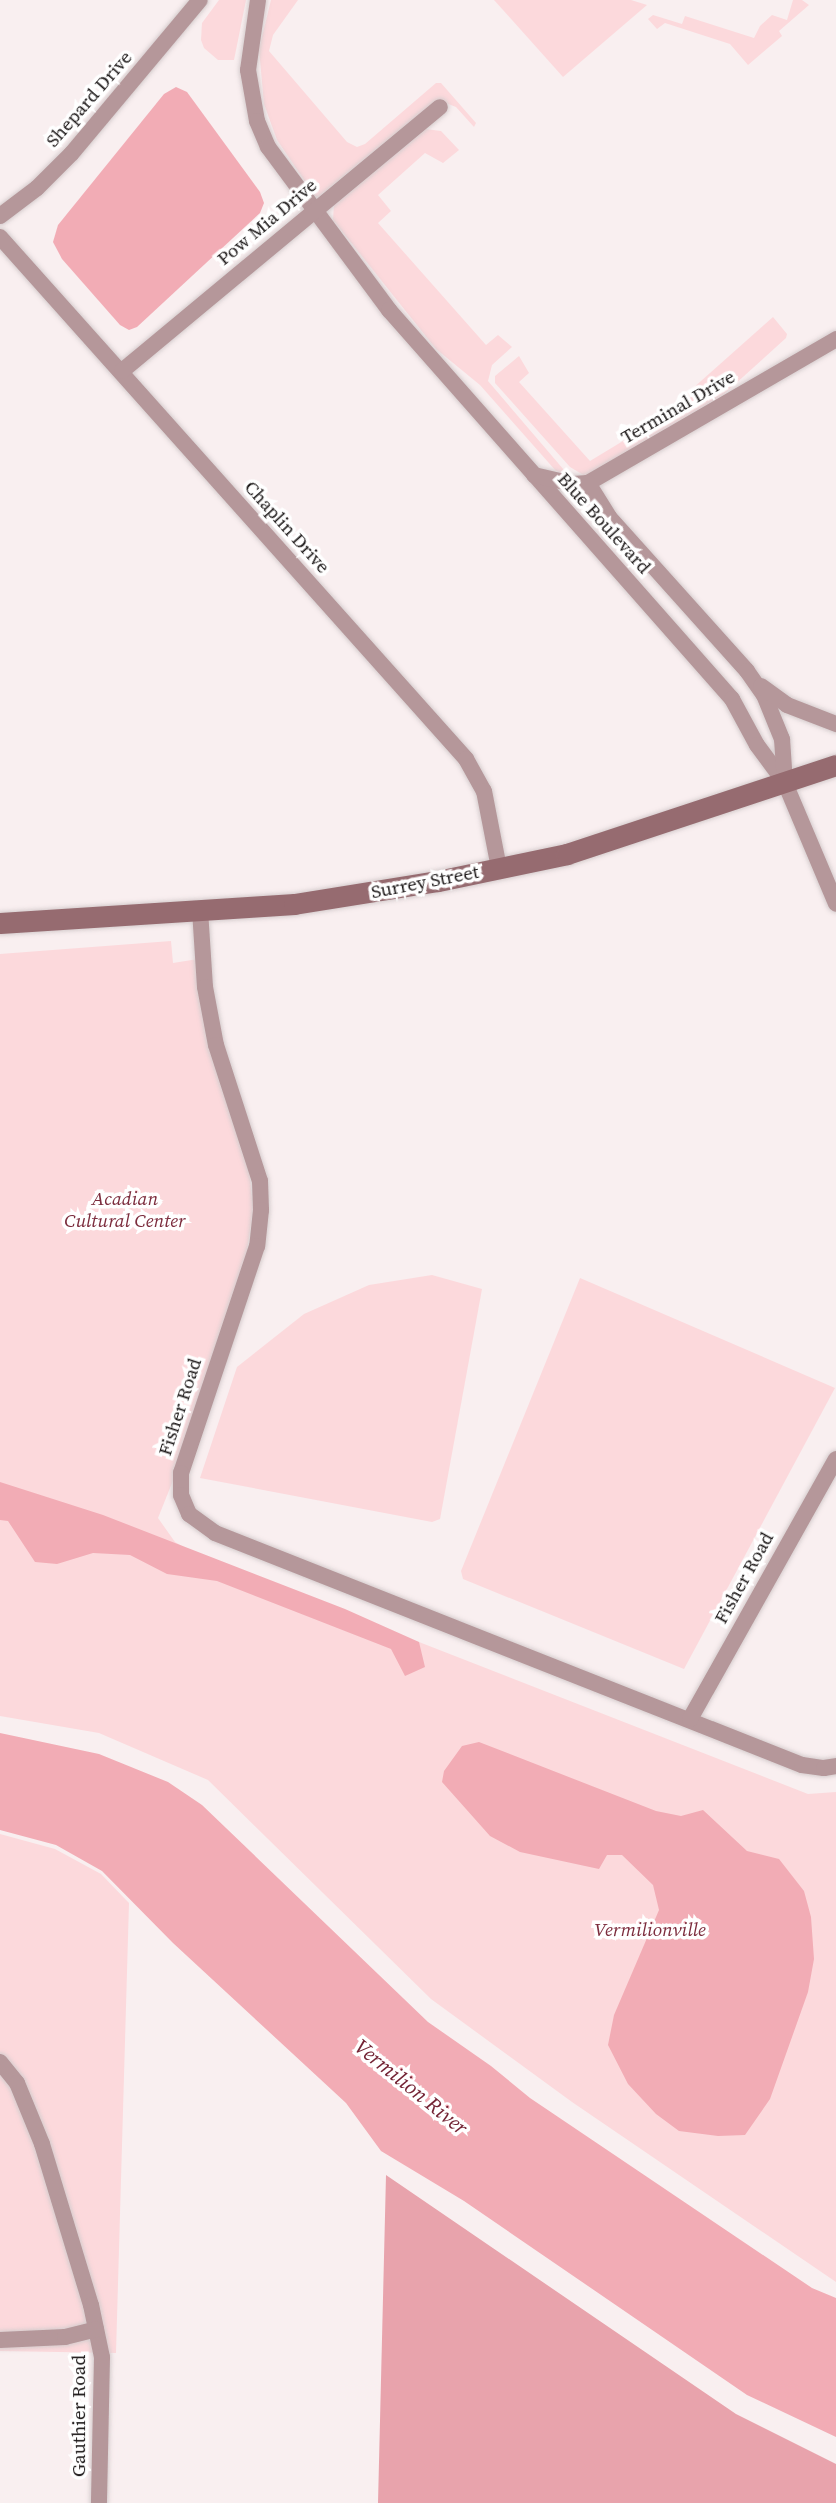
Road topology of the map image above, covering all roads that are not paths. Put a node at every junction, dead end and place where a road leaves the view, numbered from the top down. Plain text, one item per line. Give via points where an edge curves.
1 (200, 0) edge
2 (257, 0) edge
3 (440, 107) dead end
4 (312, 211) junction
5 (0, 216) edge
6 (0, 237) edge
7 (836, 339) edge
8 (122, 371) junction
9 (534, 475) junction
10 (588, 483) junction
11 (754, 680) junction
12 (836, 723) edge
13 (836, 765) edge
14 (785, 783) junction
15 (499, 868) junction
16 (836, 904) edge
17 (200, 910) junction
18 (0, 923) edge
19 (836, 1459) edge
20 (690, 1719) junction
21 (836, 1766) edge
22 (0, 2063) edge
23 (96, 2329) junction
24 (0, 2340) edge
25 (99, 2503) edge

1 - 5 street, Shepard Drive via 72,153
2 - 4 street via 248,71 257,121 268,147
3 - 4 street, Pow Mia Drive
4 - 8 street, Pow Mia Drive
4 - 9 street, Blue Boulevard via 389,310
6 - 8 street, Chaplin Drive
7 - 10 street, Terminal Drive
8 - 15 street, Chaplin Drive via 466,760 484,791
9 - 10 street
9 - 14 street, Blue Boulevard via 732,699
10 - 11 street, Blue Boulevard via 609,517
11 - 12 street, Blue Boulevard via 787,705
11 - 14 street, Blue Boulevard via 782,739
13 - 14 street, Surrey Street
14 - 15 street, Surrey Street via 567,854
14 - 16 street
15 - 17 street, Surrey Street via 345,897
17 - 18 street, Surrey Street
17 - 20 street, Fisher Road via 205,987 216,1045 260,1181 262,1203 257,1246 181,1473 181,1495 190,1514 215,1533
19 - 20 street, Fisher Road
20 - 21 street, Fisher Road via 802,1765
22 - 23 street, Gauthier Road via 17,2083 42,2144 78,2252
23 - 24 street via 65,2337
23 - 25 street, Gauthier Road via 102,2357

